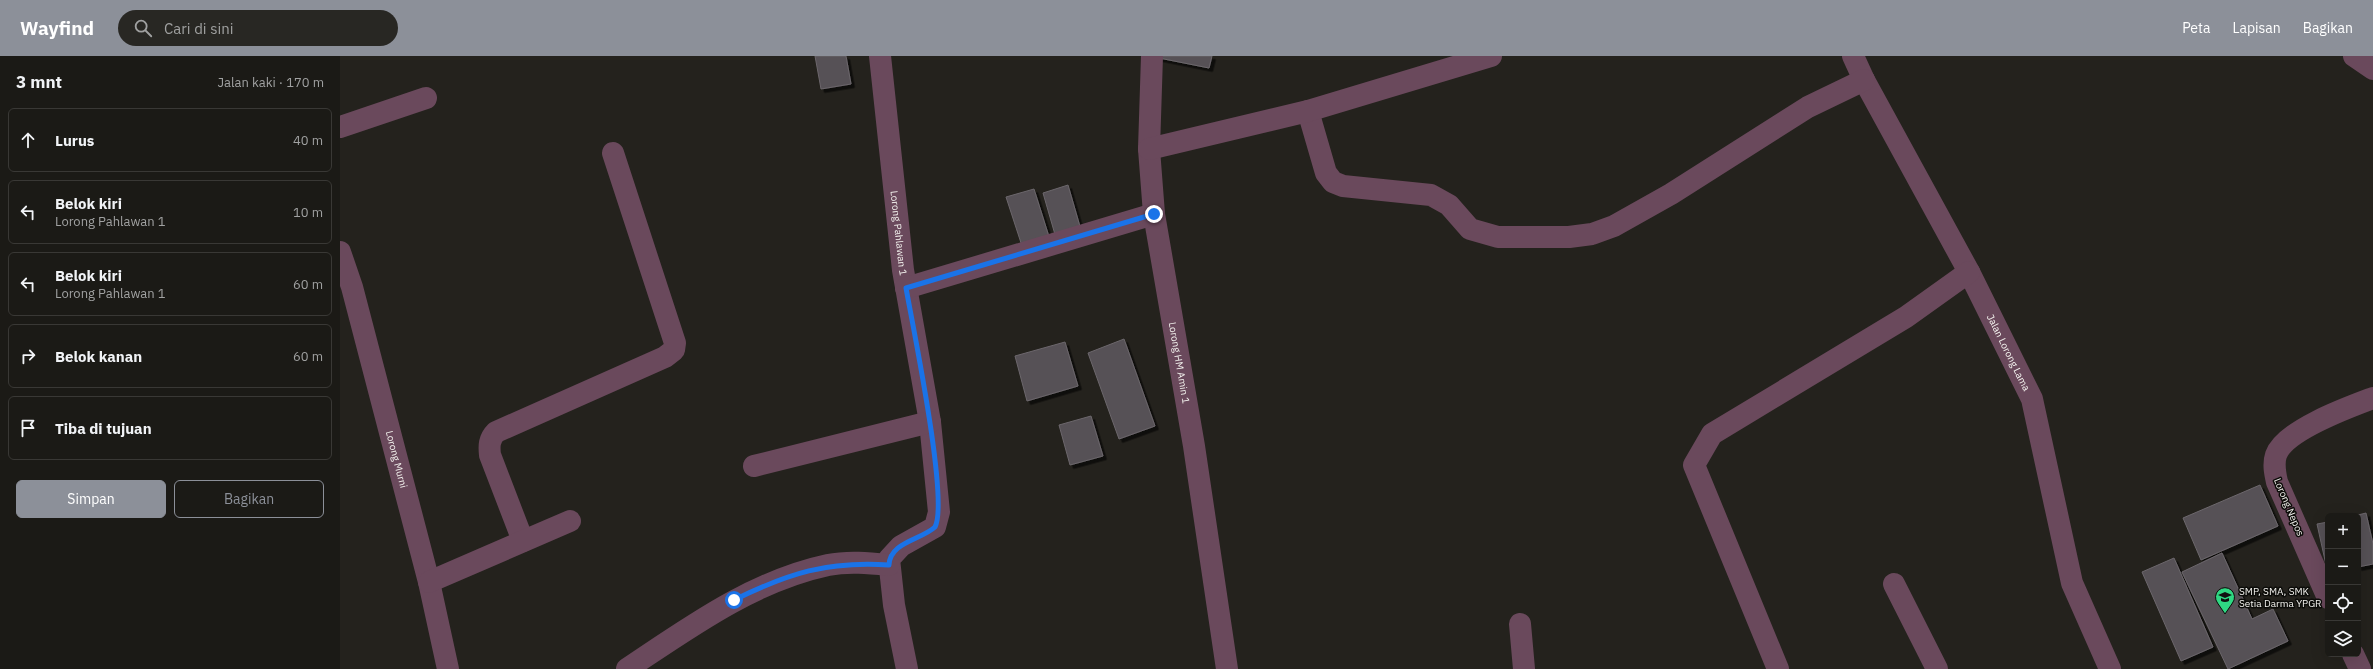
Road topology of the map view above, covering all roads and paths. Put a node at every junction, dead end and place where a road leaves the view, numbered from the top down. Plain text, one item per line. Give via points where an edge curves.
1 (880, 56) edge
2 (1152, 56) edge
3 (1491, 56) edge
4 (1853, 56) edge
5 (2354, 56) edge
6 (2373, 69) edge
7 (1864, 80) junction
8 (426, 98) dead end
9 (1308, 111) junction
10 (340, 127) edge
11 (1149, 149) junction
12 (613, 152) dead end
13 (1154, 214) junction
14 (340, 252) edge
15 (1969, 272) junction
16 (346, 288) edge
17 (906, 288) junction
18 (2373, 398) edge
19 (930, 422) junction
20 (754, 466) dead end
21 (570, 521) dead end
22 (523, 542) junction
23 (889, 565) junction
24 (429, 582) junction
25 (1894, 584) dead end
26 (2325, 591) edge
27 (1520, 624) dead end
28 (2354, 657) edge
29 (448, 669) edge
30 (627, 669) edge
31 (907, 669) edge
32 (1227, 669) edge
33 (1524, 669) edge
34 (1778, 669) edge
35 (1937, 669) edge
36 (2110, 669) edge
37 (2360, 669) edge

1 - 17 street, Lorong Pahlawan 1
2 - 11 street, Lorong HM Amin 1
3 - 9 street
4 - 7 street, Jalan Lorong Lama
5 - 6 street
7 - 9 street via 1808,107 1671,194 1614,226 1592,234 1569,238 1498,238 1470,229 1449,205 1431,195 1343,186 1333,182 1326,173
7 - 15 street, Jalan Lorong Lama
8 - 10 street
9 - 11 street
11 - 13 street, Lorong HM Amin 1
12 - 22 street via 675,343 674,350 665,357 492,436 489,443 490,455
13 - 17 street
13 - 32 street, Lorong HM Amin 1 via 1194,446
14 - 16 street, Lorong Murni
15 - 34 street via 1906,316 1712,434 1694,465
15 - 36 street, Jalan Lorong Lama via 2032,398 2072,584
16 - 24 street, Lorong Murni
17 - 19 street, Lorong Pahlawan 1
18 - 26 street, Lorong Nepos via 2290,437 2277,454 2275,462 2277,482
19 - 20 street
19 - 23 street, Lorong Pahlawan 1 via 938,519 932,530 894,551 889,559
21 - 22 street
22 - 24 street
23 - 30 street via 830,565 776,581 734,600
23 - 31 street
24 - 29 street, Lorong Murni
25 - 35 street
27 - 33 street
28 - 37 street

